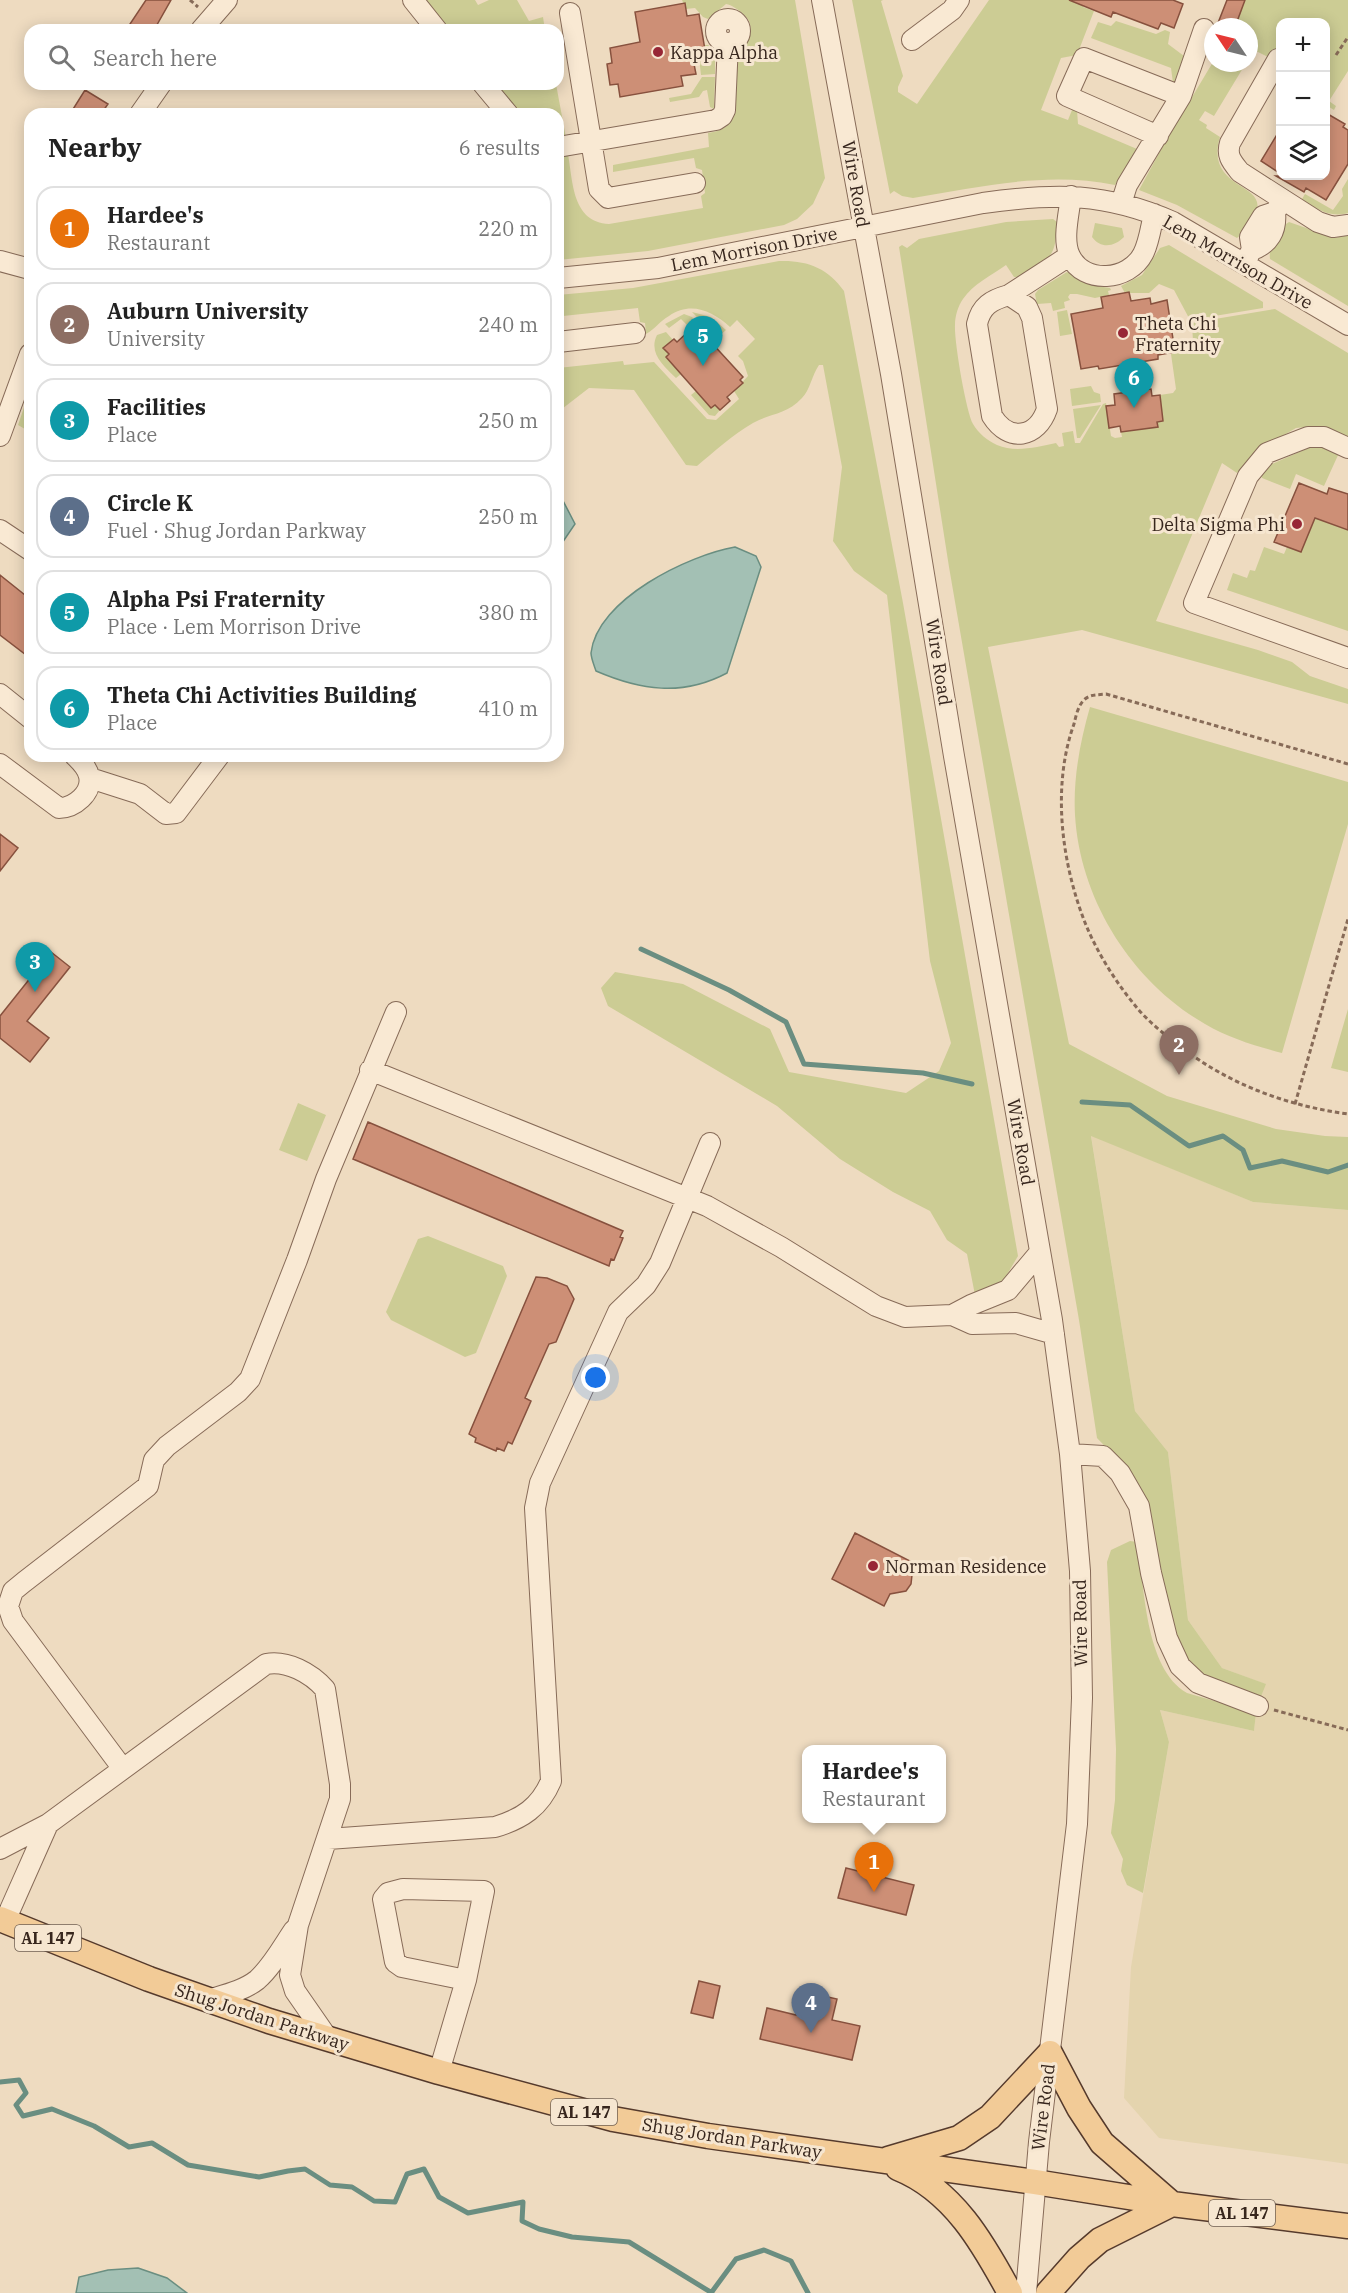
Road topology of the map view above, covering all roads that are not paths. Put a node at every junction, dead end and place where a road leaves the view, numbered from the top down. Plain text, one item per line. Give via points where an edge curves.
1 (227, 0) edge
2 (413, 0) edge
3 (822, 0) edge
4 (959, 0) edge
5 (570, 13) dead end
6 (206, 24) edge
7 (432, 24) edge
8 (1204, 29) dead end
9 (912, 40) dead end
10 (728, 43) dead end
11 (1276, 62) edge
12 (157, 90) edge
13 (488, 90) edge
14 (1181, 96) junction
15 (144, 108) edge
16 (503, 108) edge
17 (1158, 136) junction
18 (591, 141) junction
19 (564, 146) edge
20 (695, 183) dead end
21 (1071, 196) junction
22 (1121, 204) junction
23 (1279, 206) junction
24 (1154, 214) junction
25 (1348, 225) edge
26 (863, 227) junction
27 (1069, 255) junction
28 (1248, 256) junction
29 (0, 261) edge
30 (24, 267) edge
31 (564, 277) edge
32 (1009, 295) junction
33 (1348, 325) edge
34 (635, 333) dead end
35 (564, 341) edge
36 (24, 370) edge
37 (0, 436) edge
38 (1348, 448) edge
39 (0, 530) edge
40 (24, 546) edge
41 (1348, 658) edge
42 (0, 694) edge
43 (24, 713) edge
44 (81, 762) edge
45 (214, 762) edge
46 (0, 764) edge
47 (90, 778) junction
48 (396, 1012) dead end
49 (370, 1070) junction
50 (710, 1143) dead end
51 (686, 1199) junction
52 (1040, 1252) junction
53 (952, 1316) junction
54 (1054, 1334) junction
55 (1070, 1454) junction
56 (1258, 1706) road end
57 (123, 1769) junction
58 (48, 1824) junction
59 (328, 1839) junction
60 (0, 1849) edge
61 (3, 1920) edge
62 (298, 1925) junction
63 (466, 1980) junction
64 (208, 2000) junction
65 (329, 2040) junction
66 (1050, 2053) junction
67 (439, 2072) junction
68 (882, 2162) junction
69 (1035, 2182) junction
70 (1172, 2204) junction
71 (1348, 2226) edge
72 (1010, 2293) edge
73 (1026, 2293) edge
74 (1048, 2293) edge

1 - 6 street
2 - 7 street
3 - 26 street, Wire Road
4 - 9 street via 952,10
5 - 18 street
8 - 14 street
10 - 18 street via 722,116
11 - 23 street via 1228,151 1240,172
12 - 15 street
13 - 16 street
14 - 17 street
14 - 17 street via 1084,58 1067,96
17 - 22 street via 1127,185
18 - 19 street
18 - 20 street via 599,189 608,198
21 - 22 street, Lem Morrison Drive
21 - 26 street, Lem Morrison Drive via 1032,196
21 - 27 street via 1066,242
22 - 24 street, Lem Morrison Drive
23 - 25 street via 1333,227
23 - 28 street via 1277,225 1264,246
24 - 27 street via 1143,254 1121,274 1090,275 1078,268
24 - 28 street, Lem Morrison Drive
26 - 31 street, Lem Morrison Drive via 658,268
26 - 52 street, Wire Road
27 - 32 street
28 - 33 street, Lem Morrison Drive
29 - 30 street
32 - 32 street via 1027,308 1032,318 1047,409 1037,428 1017,434 1007,432 992,416 977,324 986,304
34 - 35 street
36 - 37 street
38 - 41 street via 1324,437 1308,437 1267,453 1248,476 1194,603
39 - 40 street
42 - 43 street
44 - 47 street
45 - 47 street via 176,813 166,814 140,794
46 - 47 street via 59,808 80,800
48 - 49 street
49 - 51 street
49 - 57 street via 249,1379 154,1460 148,1486 24,1582 13,1592 8,1606 13,1621
50 - 51 street
51 - 53 street via 742,1224 876,1306 905,1317
51 - 59 street via 660,1263 646,1285 618,1312 540,1483 536,1508 551,1781 544,1797 517,1821 495,1827
52 - 53 street via 1008,1290
52 - 54 street, Wire Road
53 - 54 street via 972,1324 1016,1323
54 - 55 street, Wire Road
55 - 56 street via 1103,1456 1120,1473 1139,1506 1167,1638 1180,1666 1198,1683
55 - 66 street, Wire Road via 1080,1571 1082,1698 1077,1824
57 - 58 street
57 - 59 street via 266,1664 280,1662 316,1678 325,1689 340,1785 340,1799
58 - 60 street
58 - 61 street
59 - 62 street
61 - 64 main road, Shug Jordan Parkway / AL 147
62 - 64 street via 256,1981
62 - 65 street via 292,1983
63 - 63 street via 484,1891 403,1889 388,1893 383,1899 394,1962
63 - 67 street
64 - 65 main road, Shug Jordan Parkway / AL 147
65 - 67 main road, Shug Jordan Parkway / AL 147
66 - 68 main road via 990,2117 959,2138
66 - 69 street, Wire Road
66 - 70 main road via 1102,2144
67 - 68 main road, Shug Jordan Parkway / AL 147 via 613,2119
68 - 69 main road, Shug Jordan Parkway / AL 147
68 - 72 main road via 913,2174 956,2209
69 - 70 main road, Shug Jordan Parkway / AL 147
69 - 73 street, Wire Road
70 - 71 main road, Shug Jordan Parkway / AL 147
70 - 74 main road via 1100,2240

